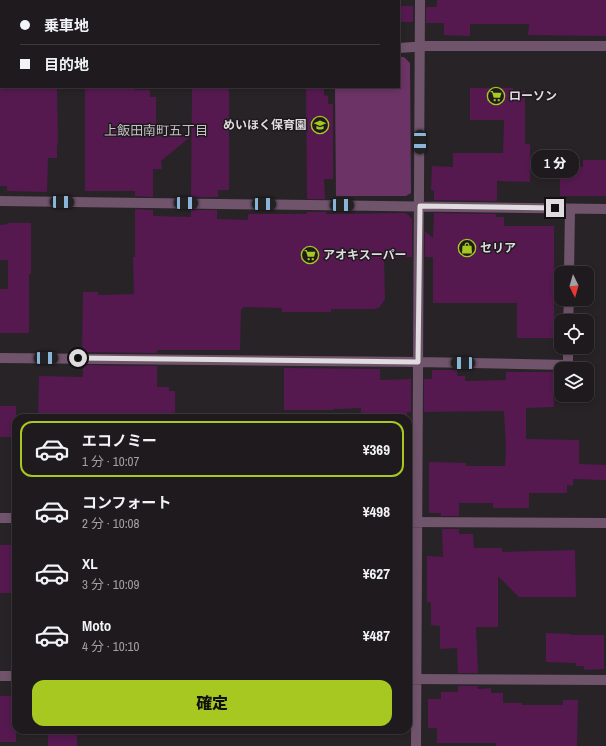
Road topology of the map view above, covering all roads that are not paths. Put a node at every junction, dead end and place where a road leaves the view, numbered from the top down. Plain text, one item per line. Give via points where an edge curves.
1 (420, 0) edge
2 (420, 46) junction
3 (606, 46) edge
4 (400, 48) edge
5 (0, 201) edge
6 (420, 206) junction
7 (570, 209) junction
8 (606, 209) edge
9 (569, 266) edge
10 (568, 354) edge
11 (0, 358) edge
12 (418, 362) junction
13 (0, 518) edge
14 (12, 518) edge
15 (413, 522) edge
16 (606, 523) edge
17 (0, 676) edge
18 (12, 676) edge
19 (412, 679) edge
20 (606, 680) edge
21 (416, 746) edge

1 - 2 street
2 - 3 street
2 - 4 street
2 - 6 street
5 - 6 street
6 - 7 street
6 - 12 street
7 - 8 street
7 - 9 street
10 - 12 street via 568,365
11 - 12 street
12 - 15 street
13 - 14 street
15 - 16 street
15 - 19 street
17 - 18 street
19 - 20 street
19 - 21 street

